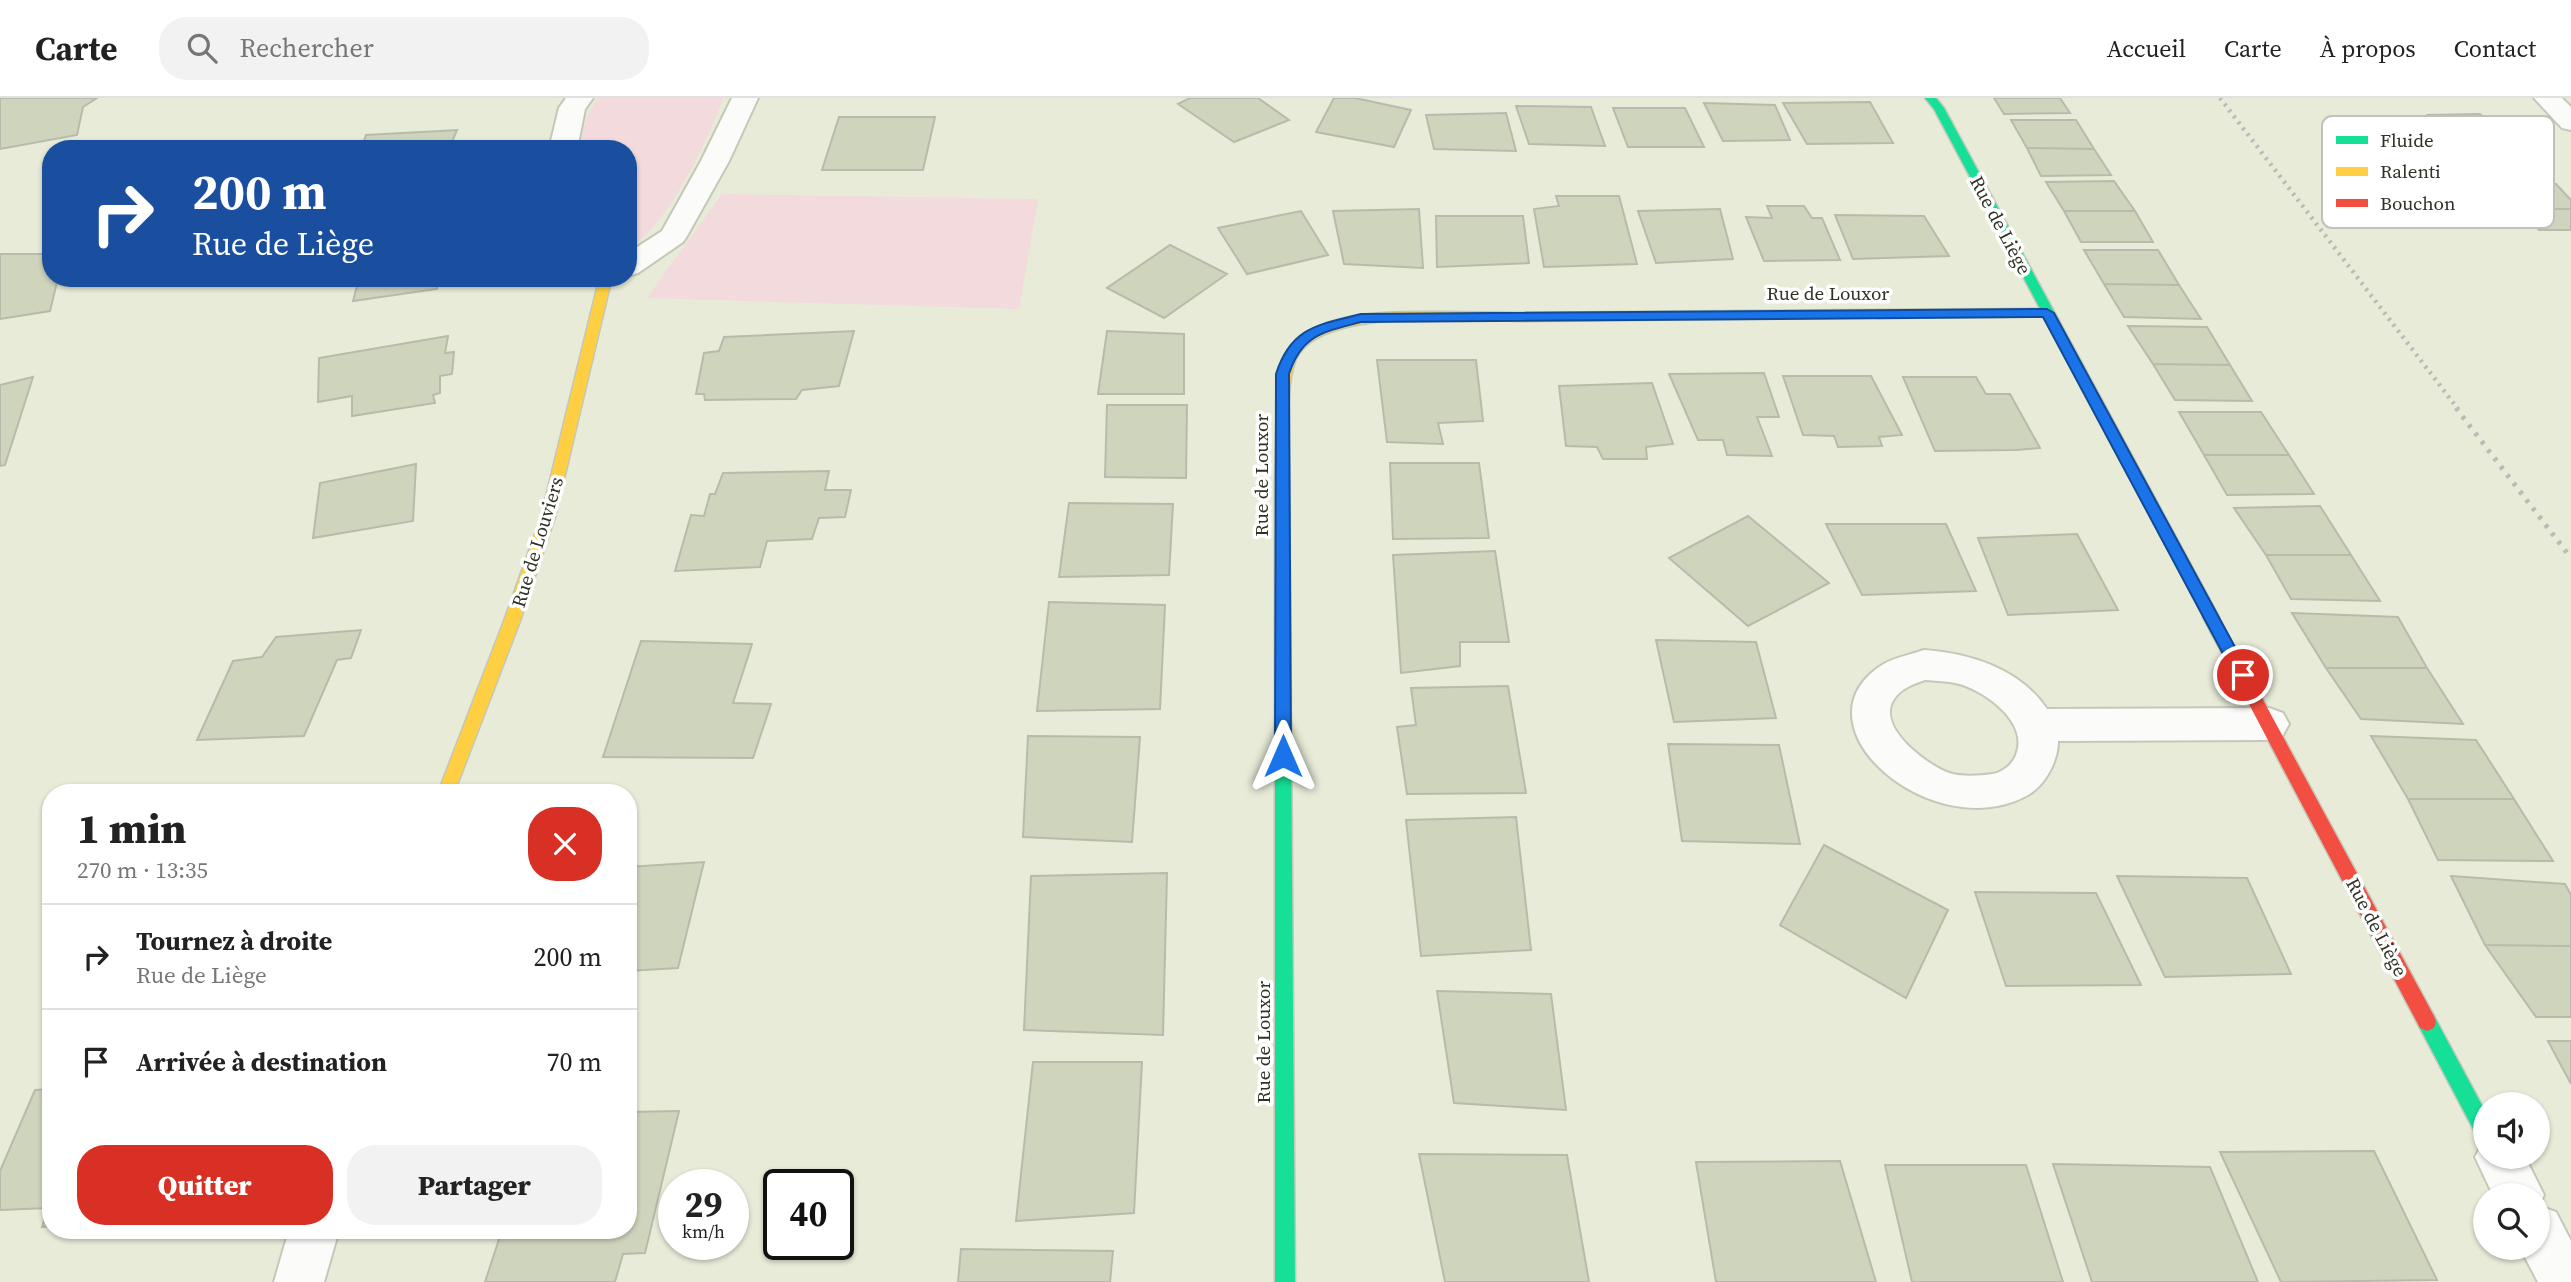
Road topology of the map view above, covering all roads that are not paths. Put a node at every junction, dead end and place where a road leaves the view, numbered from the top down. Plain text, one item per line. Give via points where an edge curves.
1 (580, 98) edge
2 (744, 98) edge
3 (1930, 98) edge
4 (2547, 98) edge
5 (2571, 122) edge
6 (566, 140) edge
7 (637, 261) edge
8 (601, 287) edge
9 (2047, 313) junction
10 (2269, 724) junction
11 (2035, 725) dead end
12 (449, 784) edge
13 (2473, 1108) edge
14 (311, 1239) edge
15 (2550, 1253) edge
16 (299, 1282) edge
17 (1285, 1282) edge
18 (2565, 1282) edge

1 - 6 street via 572,108
2 - 7 street via 673,236
3 - 9 street, Rue de Liège
4 - 5 street
8 - 12 street, Rue de Louviers via 548,517
9 - 10 street, Rue de Liège
9 - 17 street, Rue de Louxor via 1373,318 1339,322 1300,341 1289,355 1282,396
10 - 11 street
10 - 13 street, Rue de Liège
14 - 16 street
15 - 18 street

